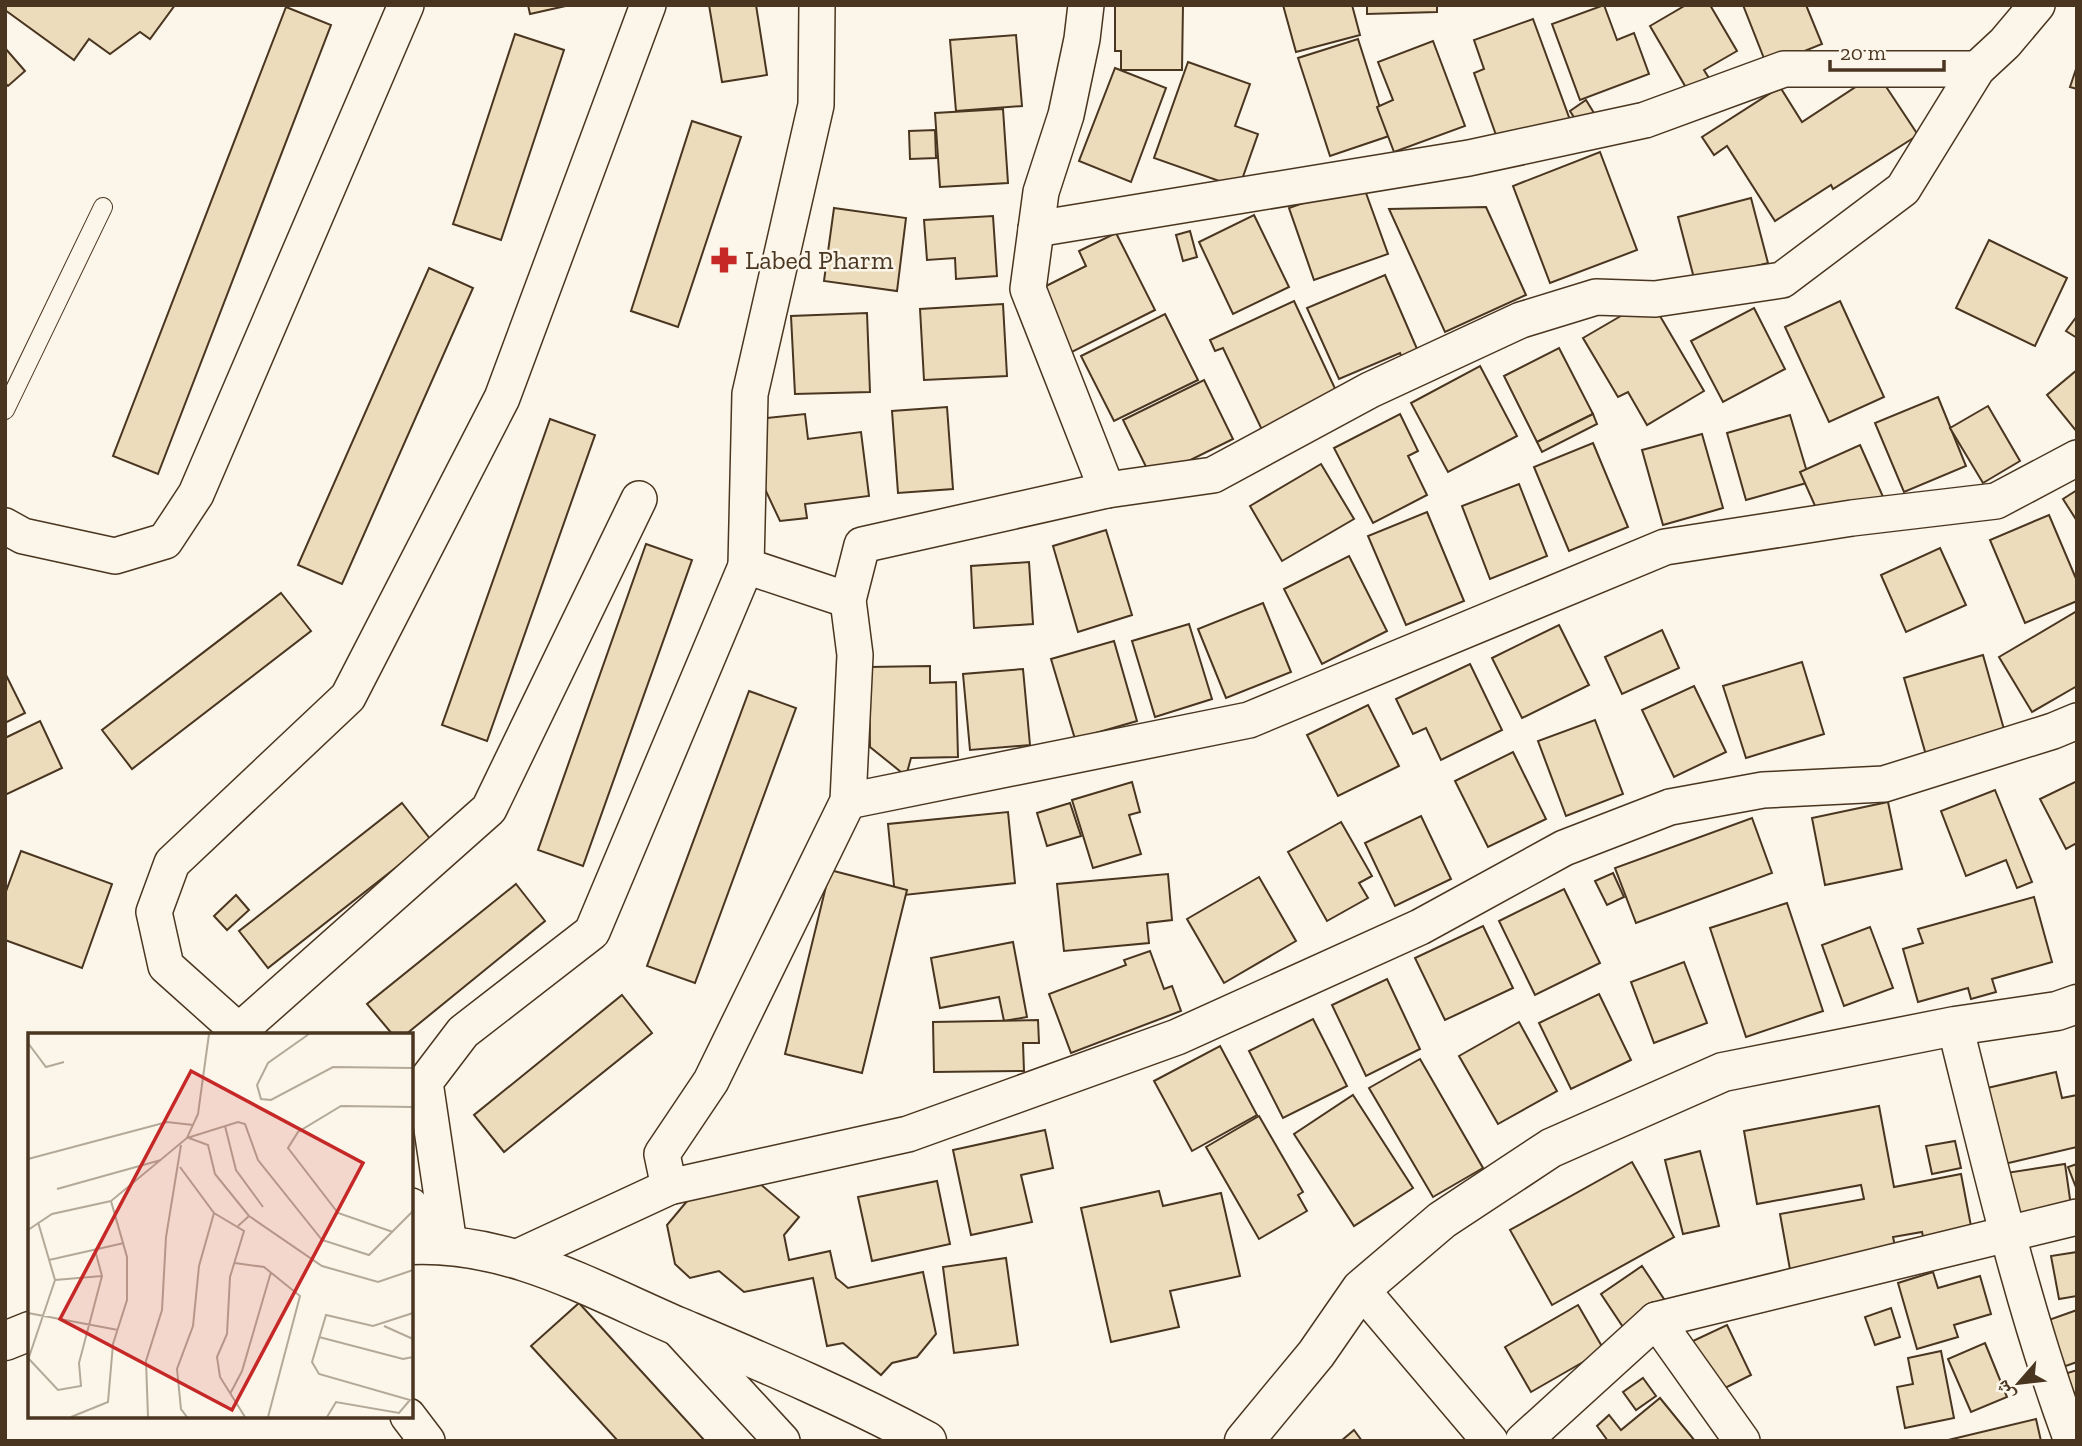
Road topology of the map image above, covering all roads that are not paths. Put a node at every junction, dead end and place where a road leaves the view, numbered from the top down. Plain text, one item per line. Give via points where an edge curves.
1 (406, 5) edge
2 (648, 5) edge
3 (817, 5) edge
4 (1086, 5) edge
5 (2037, 5) edge
6 (1977, 69) junction
7 (103, 207) dead end
8 (1036, 229) junction
9 (5, 410) edge
10 (2077, 458) edge
11 (1107, 490) junction
12 (639, 499) dead end
13 (5, 526) edge
14 (747, 566) junction
15 (848, 600) junction
16 (2077, 721) edge
17 (848, 801) junction
18 (2077, 1004) edge
19 (1955, 1026) junction
20 (241, 1033) edge
21 (669, 1186) junction
22 (413, 1208) edge
23 (2077, 1217) edge
24 (2007, 1233) junction
25 (449, 1244) junction
26 (413, 1245) edge
27 (518, 1257) junction
28 (1361, 1289) junction
29 (1656, 1320) junction
30 (675, 1325) junction
31 (28, 1332) edge
32 (5, 1341) edge
33 (410, 1418) edge
34 (427, 1441) edge
35 (782, 1441) edge
36 (928, 1441) edge
37 (1244, 1441) edge
38 (1490, 1441) edge
39 (1523, 1441) edge
40 (1742, 1441) edge
41 (2072, 1441) edge

1 - 13 street via 196,494 165,541 115,556 23,536
2 - 20 street via 502,398 348,697 172,863 154,912 166,965
3 - 14 street via 816,104 750,394
4 - 8 street via 1083,39 1066,115 1041,192
5 - 6 street
6 - 8 street via 1784,69 1644,120 1469,158
6 - 11 street via 1903,189 1782,280 1655,299 1596,297 1521,320 1370,390 1213,475
7 - 9 lane
8 - 11 street via 1028,289
10 - 17 street via 1996,500 1665,547 1249,719
11 - 15 street via 862,545
12 - 20 street via 489,809
14 - 15 street
14 - 25 street via 592,932 463,1031 425,1082
15 - 17 street via 855,655
16 - 21 street via 1884,784 1763,790 1670,807 1564,848 1420,928 1177,1037 908,1134
17 - 21 street via 711,1081 662,1154
18 - 19 street
19 - 24 street
19 - 28 street via 1723,1072 1551,1148 1442,1220
21 - 27 street
22 - 25 street
23 - 24 street
24 - 29 street
24 - 41 street
25 - 26 street
25 - 27 street
27 - 30 street
28 - 37 street via 1316,1354
28 - 38 street
29 - 39 street
29 - 40 street
30 - 35 street
30 - 36 street via 850,1399
31 - 32 street
33 - 34 street

